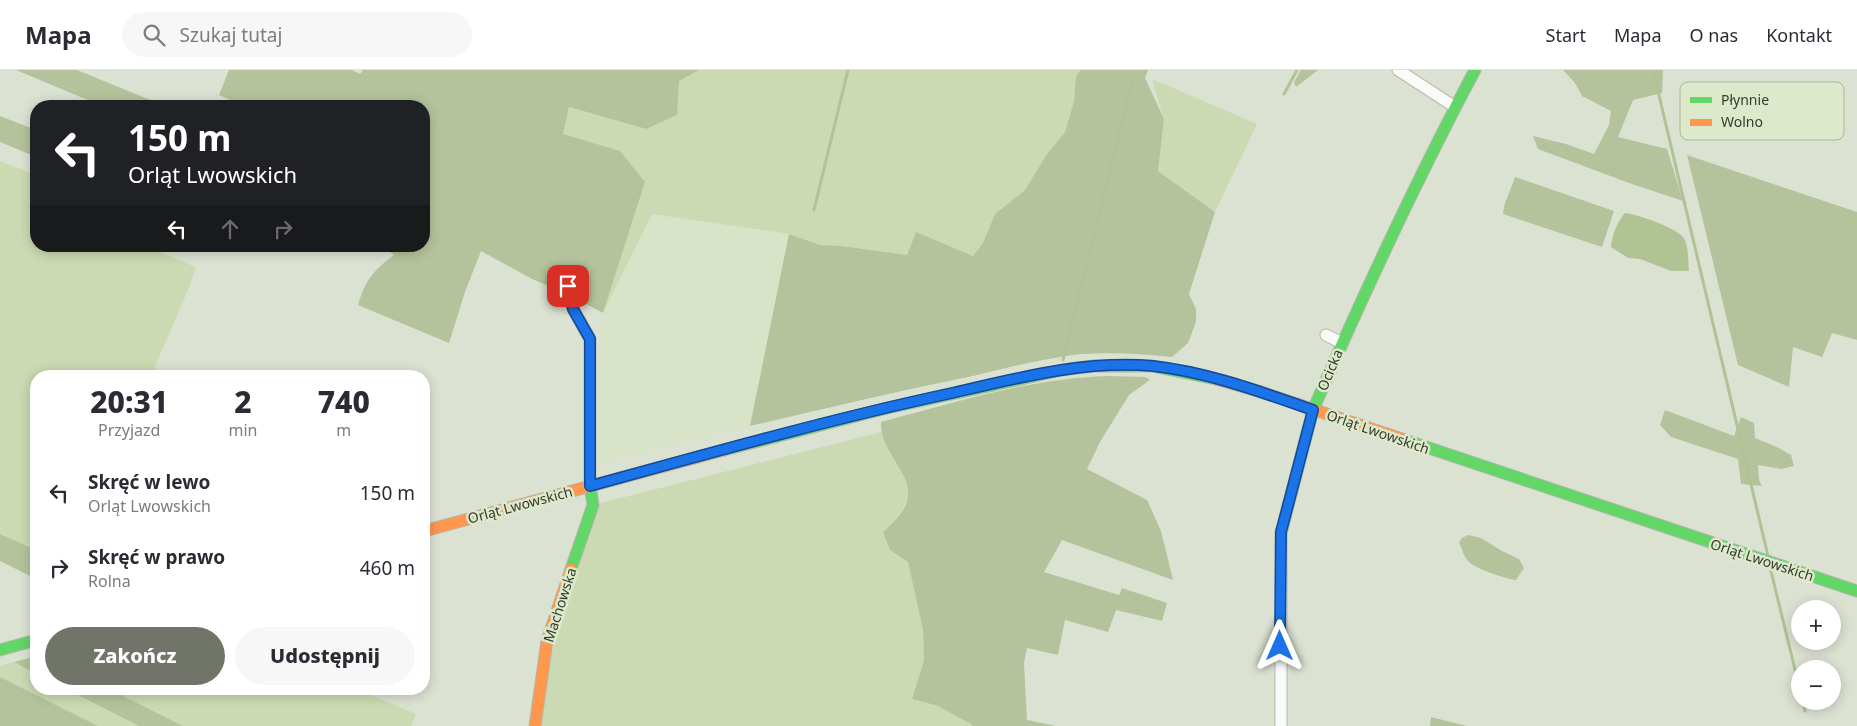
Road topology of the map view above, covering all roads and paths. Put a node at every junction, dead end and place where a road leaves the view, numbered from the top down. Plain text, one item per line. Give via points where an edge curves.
1 (1398, 70) edge
2 (1475, 70) edge
3 (1455, 107) junction
4 (568, 286) dead end
5 (1326, 335) dead end
6 (1342, 342) junction
7 (1313, 410) junction
8 (590, 486) junction
9 (430, 529) edge
10 (1857, 591) edge
11 (30, 642) edge
12 (0, 650) edge
13 (535, 726) edge
14 (1281, 726) edge

1 - 3 street
2 - 3 street, Ocicka
3 - 6 street, Ocicka
4 - 8 street, Machowska via 573,309 590,339
5 - 6 street
6 - 7 street, Ocicka
7 - 8 street, Orląt Lwowskich via 1189,372 1152,366 1093,366 926,398
7 - 10 street, Orląt Lwowskich
7 - 14 street, Ocicka via 1281,532
8 - 9 street, Orląt Lwowskich
8 - 13 street, Machowska via 593,505 547,641
11 - 12 street

